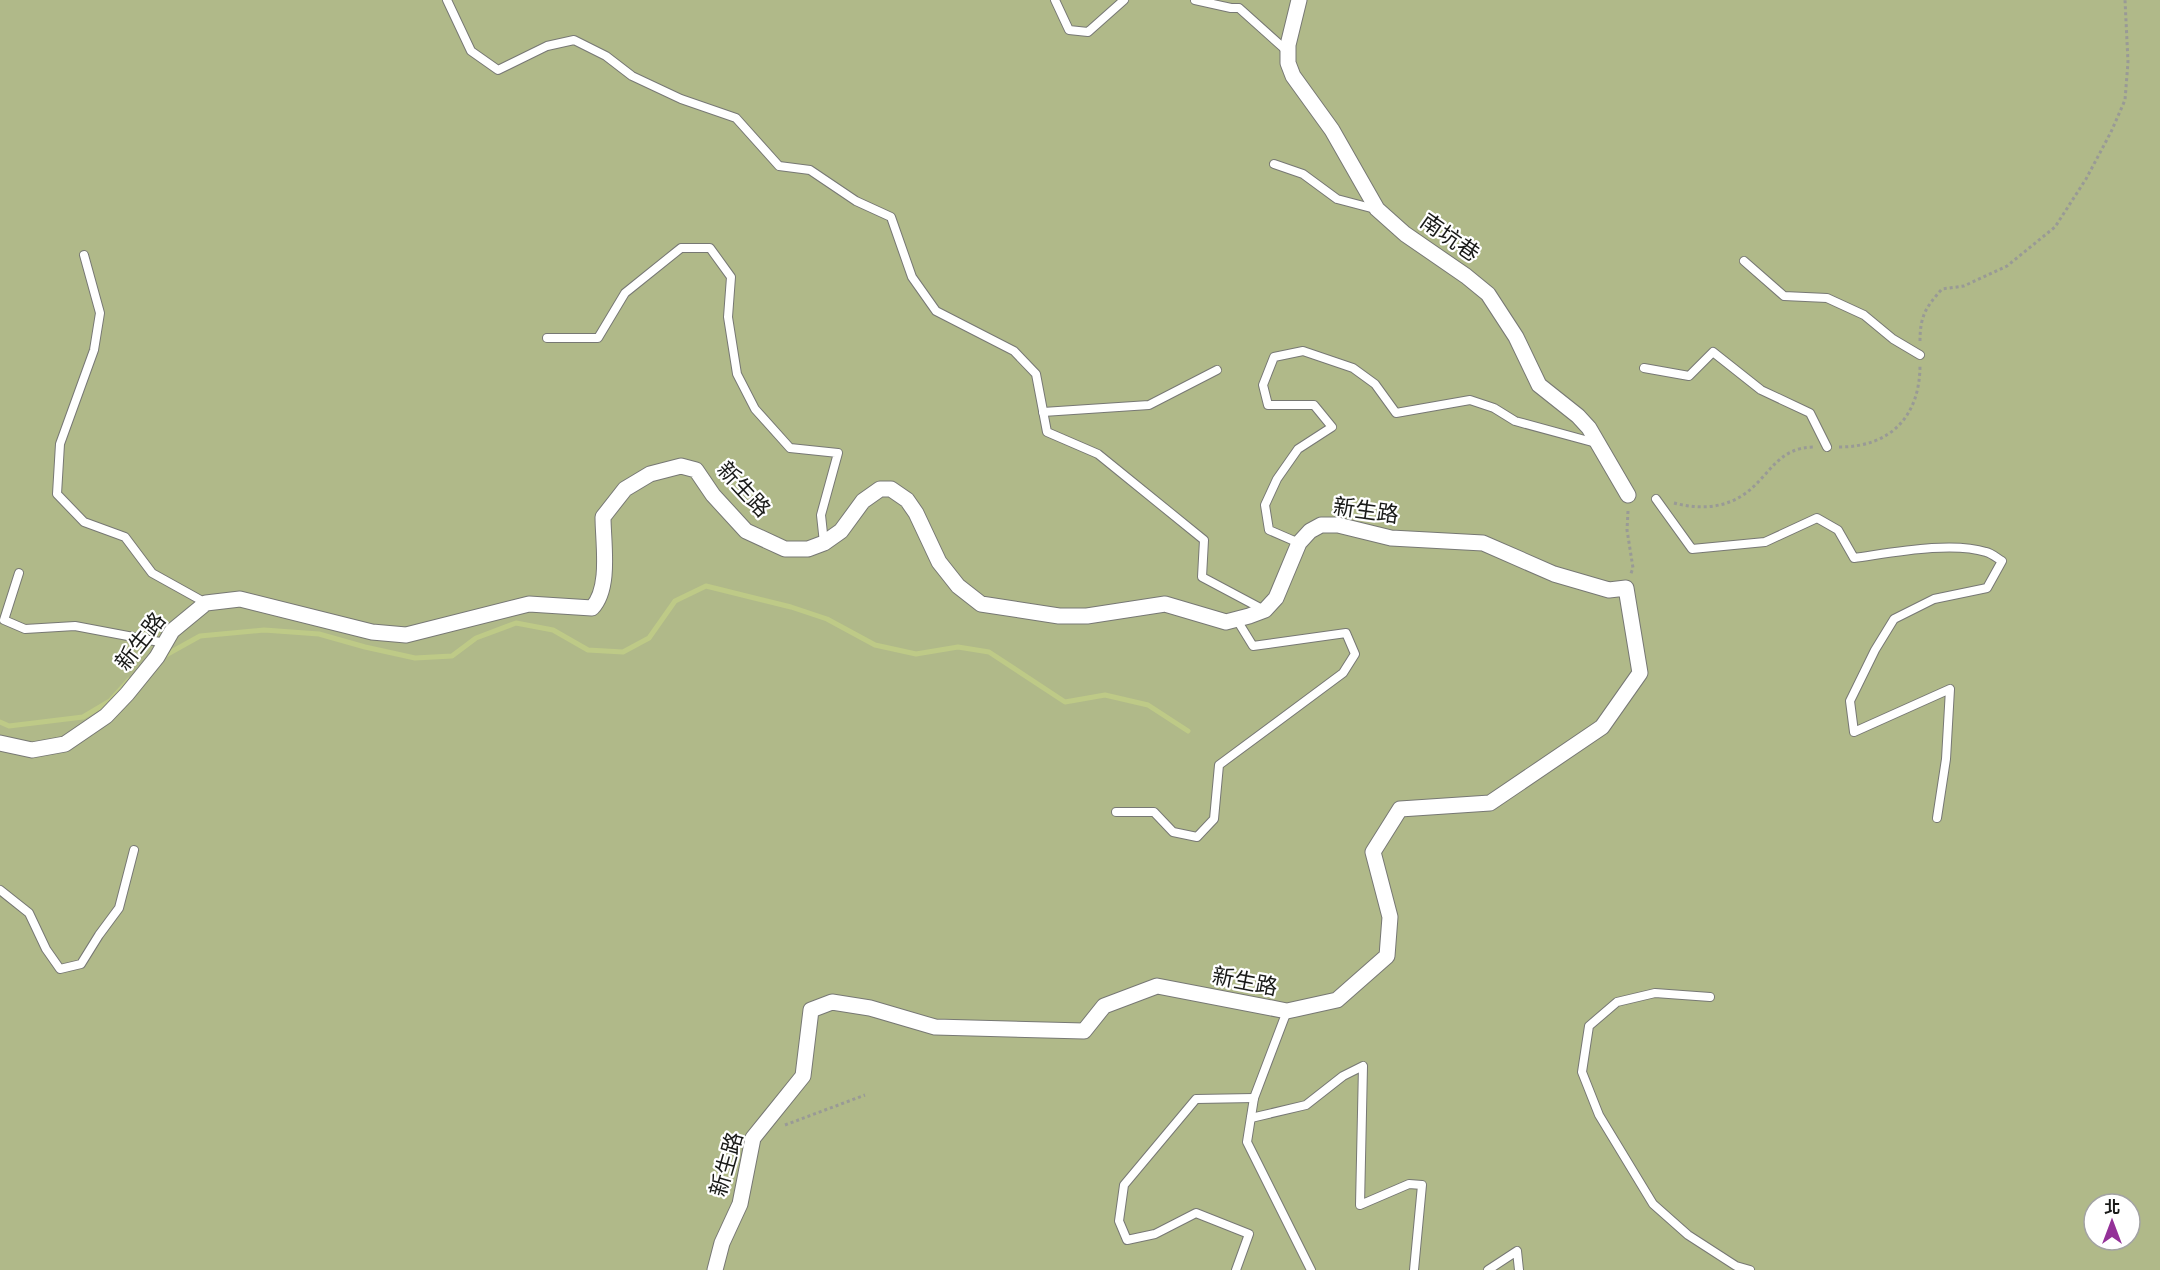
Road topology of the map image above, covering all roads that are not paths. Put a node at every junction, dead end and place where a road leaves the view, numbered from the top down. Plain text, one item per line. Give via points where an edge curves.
1 (447, 0) edge
2 (1055, 0) edge
3 (1124, 0) edge
4 (1195, 0) edge
5 (1299, 0) edge
6 (1288, 51) junction
7 (1274, 164) dead end
8 (1377, 209) junction
9 (84, 255) dead end
10 (1744, 261) dead end
11 (547, 338) dead end
12 (1920, 355) road end
13 (1644, 368) dead end
14 (1216, 370) dead end
15 (1043, 412) junction
16 (1598, 444) junction
17 (1827, 447) road end
18 (1628, 495) road end
19 (1656, 499) road end
20 (824, 543) junction
21 (1299, 543) junction
22 (19, 573) dead end
23 (206, 603) junction
24 (1265, 610) junction
25 (1237, 620) junction
26 (165, 643) junction
27 (0, 743) edge
28 (1116, 812) dead end
29 (1938, 818) dead end
30 (134, 850) dead end
31 (0, 890) edge
32 (1710, 997) dead end
33 (1287, 1011) junction
34 (1254, 1098) junction
35 (1251, 1118) junction
36 (715, 1270) edge
37 (1236, 1270) edge
38 (1311, 1270) edge
39 (1414, 1270) edge
40 (1488, 1270) edge
41 (1519, 1270) edge
42 (1750, 1270) edge

1 - 15 lane via 471,51 498,70 547,46 574,40 606,56 632,76 736,118 779,166 810,170 856,201 891,217 912,277 936,311 1014,351 1036,374
2 - 3 lane via 1069,30 1088,32
4 - 6 lane via 1239,8
5 - 6 street, 南坑巷
6 - 8 street, 南坑巷 via 1293,76 1332,130
7 - 8 lane via 1303,174 1337,199
8 - 16 street, 南坑巷 via 1488,294 1516,337 1539,385 1578,416
9 - 23 lane via 100,313 94,350 60,444 57,494 84,522 125,537 152,573
10 - 12 lane via 1784,296 1827,298 1864,315
11 - 20 lane via 598,338 625,293 681,248 710,248 731,277 728,317 737,374 755,410 790,448 838,453 821,514
13 - 17 lane via 1689,376 1713,352 1761,390 1809,413
14 - 15 lane via 1149,405
15 - 24 lane via 1047,432 1098,454 1204,540 1202,577
16 - 18 street, 南坑巷
16 - 21 lane via 1515,420 1470,400 1396,413 1375,384 1353,368 1303,351 1274,357 1263,385 1268,405 1314,405 1332,427 1298,449 1265,505 1269,530
19 - 29 lane via 1692,549 1765,542 1817,518 1838,530 1854,558 1923,549 1968,549 1987,552 2002,561 1987,588 1934,600 1894,619 1850,701 1854,732 1950,689
20 - 23 street, 新生路 via 808,549 785,549 746,531 696,470 681,466 650,474 625,489 603,517 604,583 599,601 592,608 529,604 406,635 372,632 240,599
20 - 25 street, 新生路 via 841,531 863,501 880,489 891,489 907,500 916,513 939,562 958,586 981,604 1059,616 1086,616 1165,604 1226,622
21 - 24 street, 新生路 via 1276,598
21 - 33 street, 新生路 via 1321,525 1338,525 1391,538 1483,543 1554,574 1609,590 1626,588 1640,673 1602,727 1490,803 1400,809 1373,852 1390,917 1387,956 1337,1000
22 - 26 lane via 4,620 25,629 75,626
23 - 26 street, 新生路 via 172,631
24 - 25 street, 新生路
25 - 28 lane via 1253,646 1346,633 1355,654 1343,673 1219,765 1214,819 1197,837 1173,832 1154,812
26 - 27 street, 新生路 via 143,675 106,716 65,744 32,750
30 - 31 lane via 118,908 81,964 60,969 29,913
32 - 42 lane via 1654,993 1617,1002 1589,1026 1582,1072 1599,1115 1653,1204 1688,1235 1736,1266
33 - 34 lane
33 - 36 street, 新生路 via 1157,986 1104,1006 1084,1031 935,1027 870,1008 832,1002 811,1010 803,1076 753,1138 740,1204 722,1243
34 - 35 lane
34 - 37 lane via 1196,1099 1125,1185 1119,1221 1127,1239 1155,1234 1196,1213 1249,1234
35 - 38 lane via 1247,1142
35 - 39 lane via 1306,1105 1343,1076 1363,1066 1360,1205 1409,1184 1422,1185
40 - 41 lane via 1517,1251

